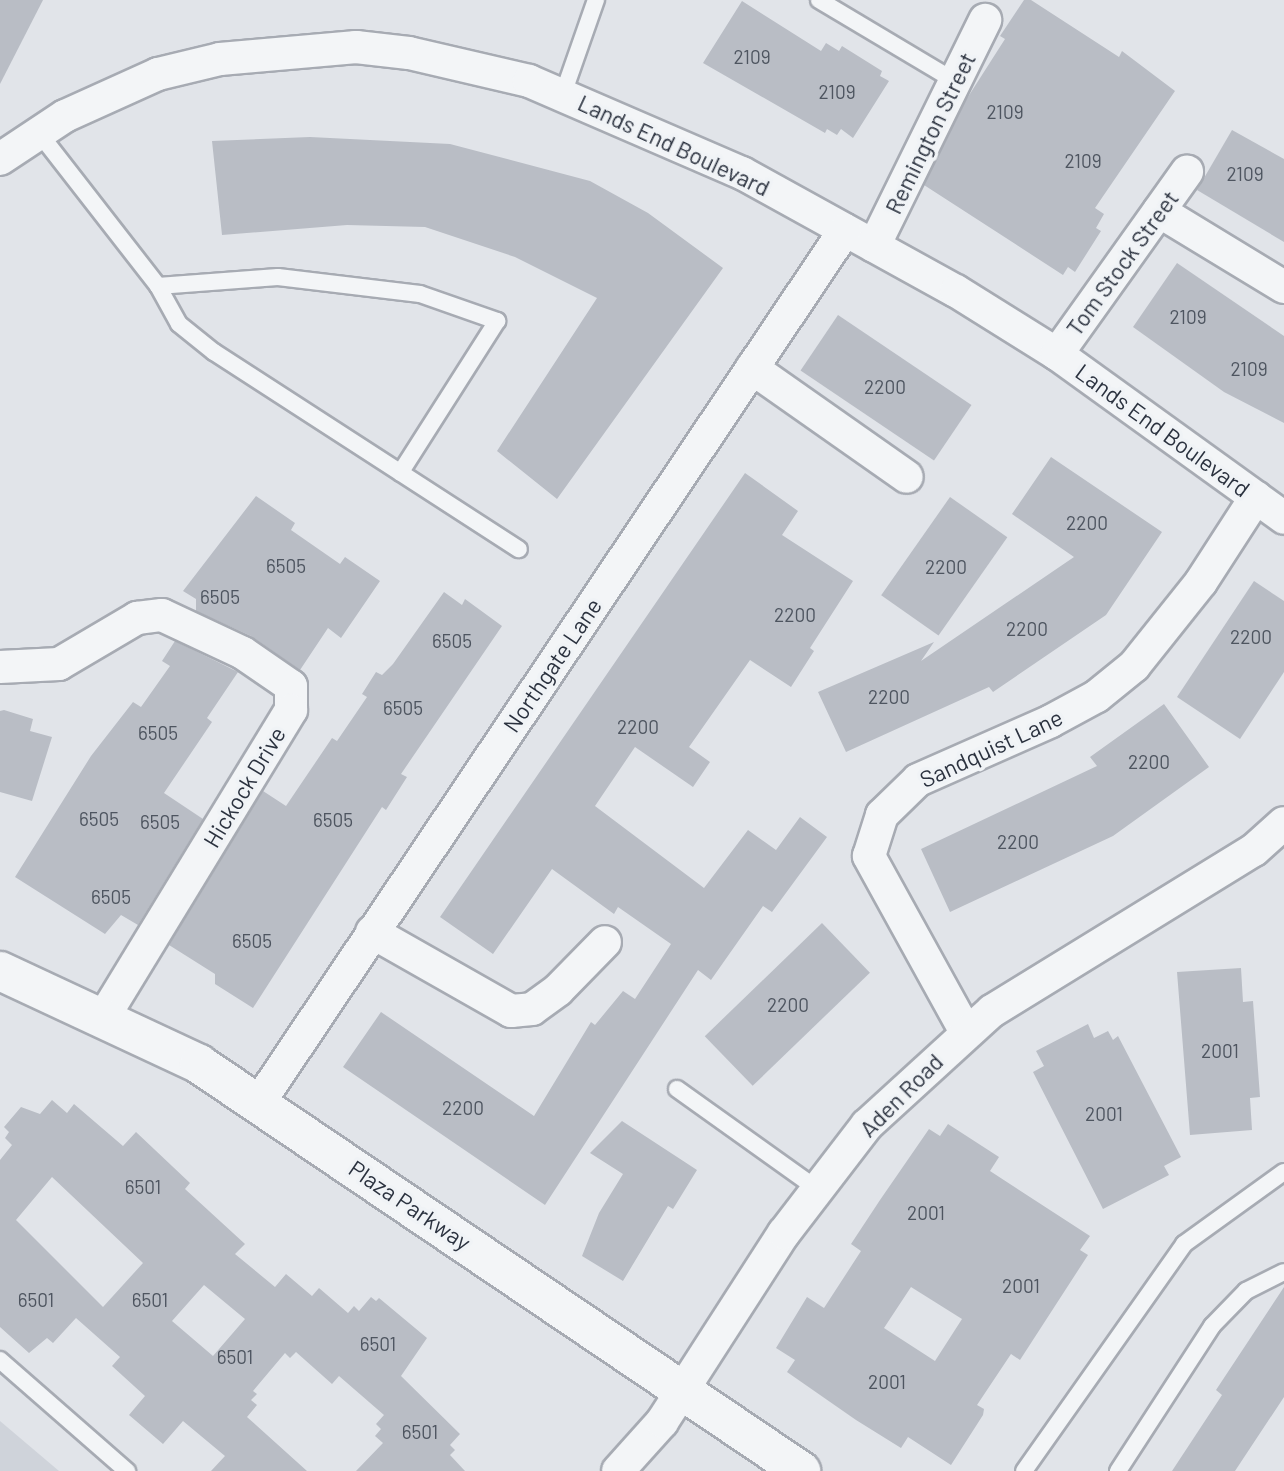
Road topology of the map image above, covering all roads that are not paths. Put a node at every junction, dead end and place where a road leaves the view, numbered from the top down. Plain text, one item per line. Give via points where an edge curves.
1 (596, 0) edge
2 (820, 0) edge
3 (985, 20) dead end
4 (956, 81) junction
5 (563, 94) junction
6 (39, 133) junction
7 (0, 159) edge
8 (1187, 172) dead end
9 (1159, 211) junction
10 (845, 230) junction
11 (874, 246) junction
12 (158, 286) junction
13 (1284, 288) edge
14 (1057, 354) junction
15 (752, 368) junction
16 (400, 472) junction
17 (906, 477) dead end
18 (1256, 497) junction
19 (1284, 518) edge
20 (519, 550) dead end
21 (0, 667) edge
22 (1284, 823) edge
23 (372, 932) junction
24 (605, 942) dead end
25 (0, 971) edge
26 (104, 1016) junction
27 (966, 1032) junction
28 (677, 1089) dead end
29 (260, 1101) junction
30 (1284, 1172) edge
31 (817, 1189) junction
32 (1284, 1272) edge
33 (0, 1360) edge
34 (682, 1391) junction
35 (127, 1471) edge
36 (618, 1471) edge
37 (802, 1471) edge
38 (1024, 1471) edge
39 (1118, 1471) edge

1 - 5 lane
2 - 4 lane
3 - 4 street, Remington Street
4 - 11 street, Remington Street
5 - 6 street, Lands End Boulevard via 529,81 409,53 356,47 220,59 158,74 65,116
5 - 10 street, Lands End Boulevard via 741,173
6 - 7 street, Lands End Boulevard
6 - 12 lane
8 - 9 street, Tom Stock Street
9 - 13 street
9 - 14 street, Tom Stock Street
10 - 11 street, Lands End Boulevard
10 - 15 street, Northgate Lane
11 - 14 street, Lands End Boulevard
12 - 16 lane via 179,324 214,352
12 - 16 lane via 278,277 420,294 497,321
14 - 18 street, Lands End Boulevard
15 - 17 street
15 - 23 street, Northgate Lane
16 - 20 lane
18 - 19 street, Lands End Boulevard
18 - 27 street, Sandquist Lane via 1202,582 1134,666 1097,696 1051,721 918,779 881,815 869,856
21 - 26 street, Hickock Drive via 59,664 137,618 162,615 243,653 291,686 291,710
22 - 27 street, Aden Road via 1254,850 992,1011
23 - 24 street via 511,1011 532,1009 558,990
23 - 29 street, Northgate Lane
25 - 26 street, Plaza Parkway
26 - 29 street, Plaza Parkway via 199,1063
27 - 31 street, Aden Road via 867,1125
28 - 31 lane
29 - 34 street, Plaza Parkway
30 - 38 lane via 1184,1244
31 - 34 street, Aden Road via 783,1233
32 - 39 lane via 1246,1291 1212,1326
33 - 35 lane
34 - 36 street, Aden Road
34 - 37 street, Plaza Parkway

